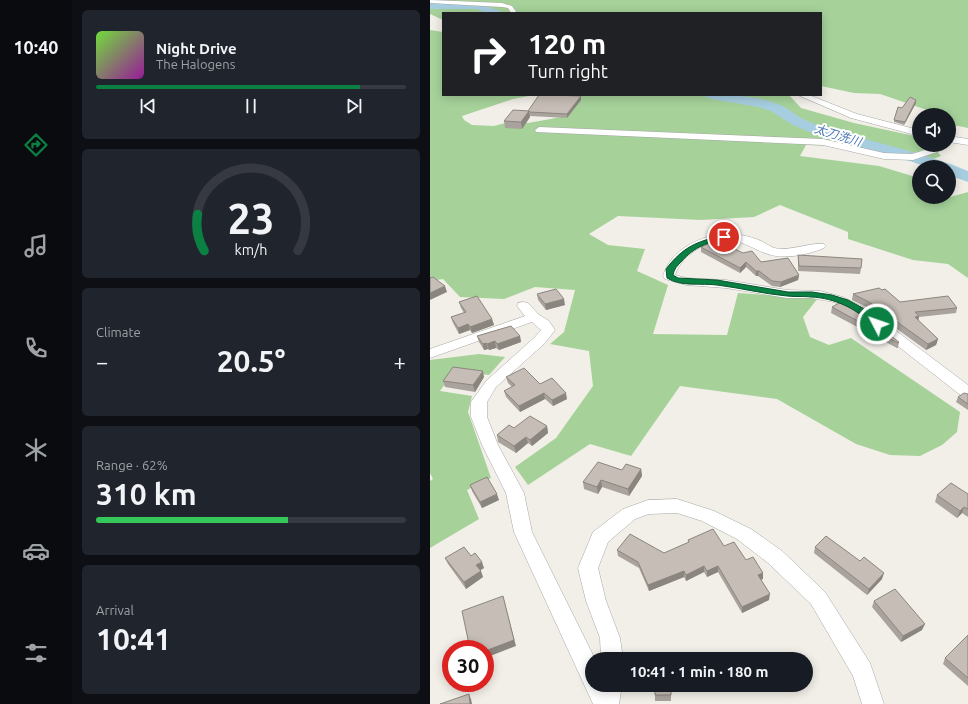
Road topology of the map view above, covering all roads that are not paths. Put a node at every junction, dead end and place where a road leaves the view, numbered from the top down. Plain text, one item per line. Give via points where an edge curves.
1 (430, 1) edge
2 (513, 12) edge
3 (804, 96) edge
4 (539, 130) dead end
5 (912, 131) edge
6 (956, 140) edge
7 (968, 142) edge
8 (928, 152) edge
9 (820, 246) dead end
10 (430, 354) edge
11 (968, 393) edge
12 (611, 652) edge
13 (585, 662) edge
14 (600, 692) edge
15 (609, 692) edge
16 (606, 704) edge
17 (873, 704) edge

1 - 2 street via 502,5 510,7
3 - 5 street via 854,116
4 - 8 street via 823,142 884,156 914,157
6 - 7 street
9 - 11 street via 796,252 773,252 732,236 712,239 687,250 670,269 669,276 676,280 717,283 788,294 812,294 845,302 867,314
10 - 13 street via 528,312 548,330 491,384 479,402 479,417 490,445 515,493 523,532
12 - 17 street via 610,638 596,601 588,568 600,537 629,514 648,507 677,506 708,516 744,534 775,557 818,598 862,671
14 - 16 street
15 - 16 street

